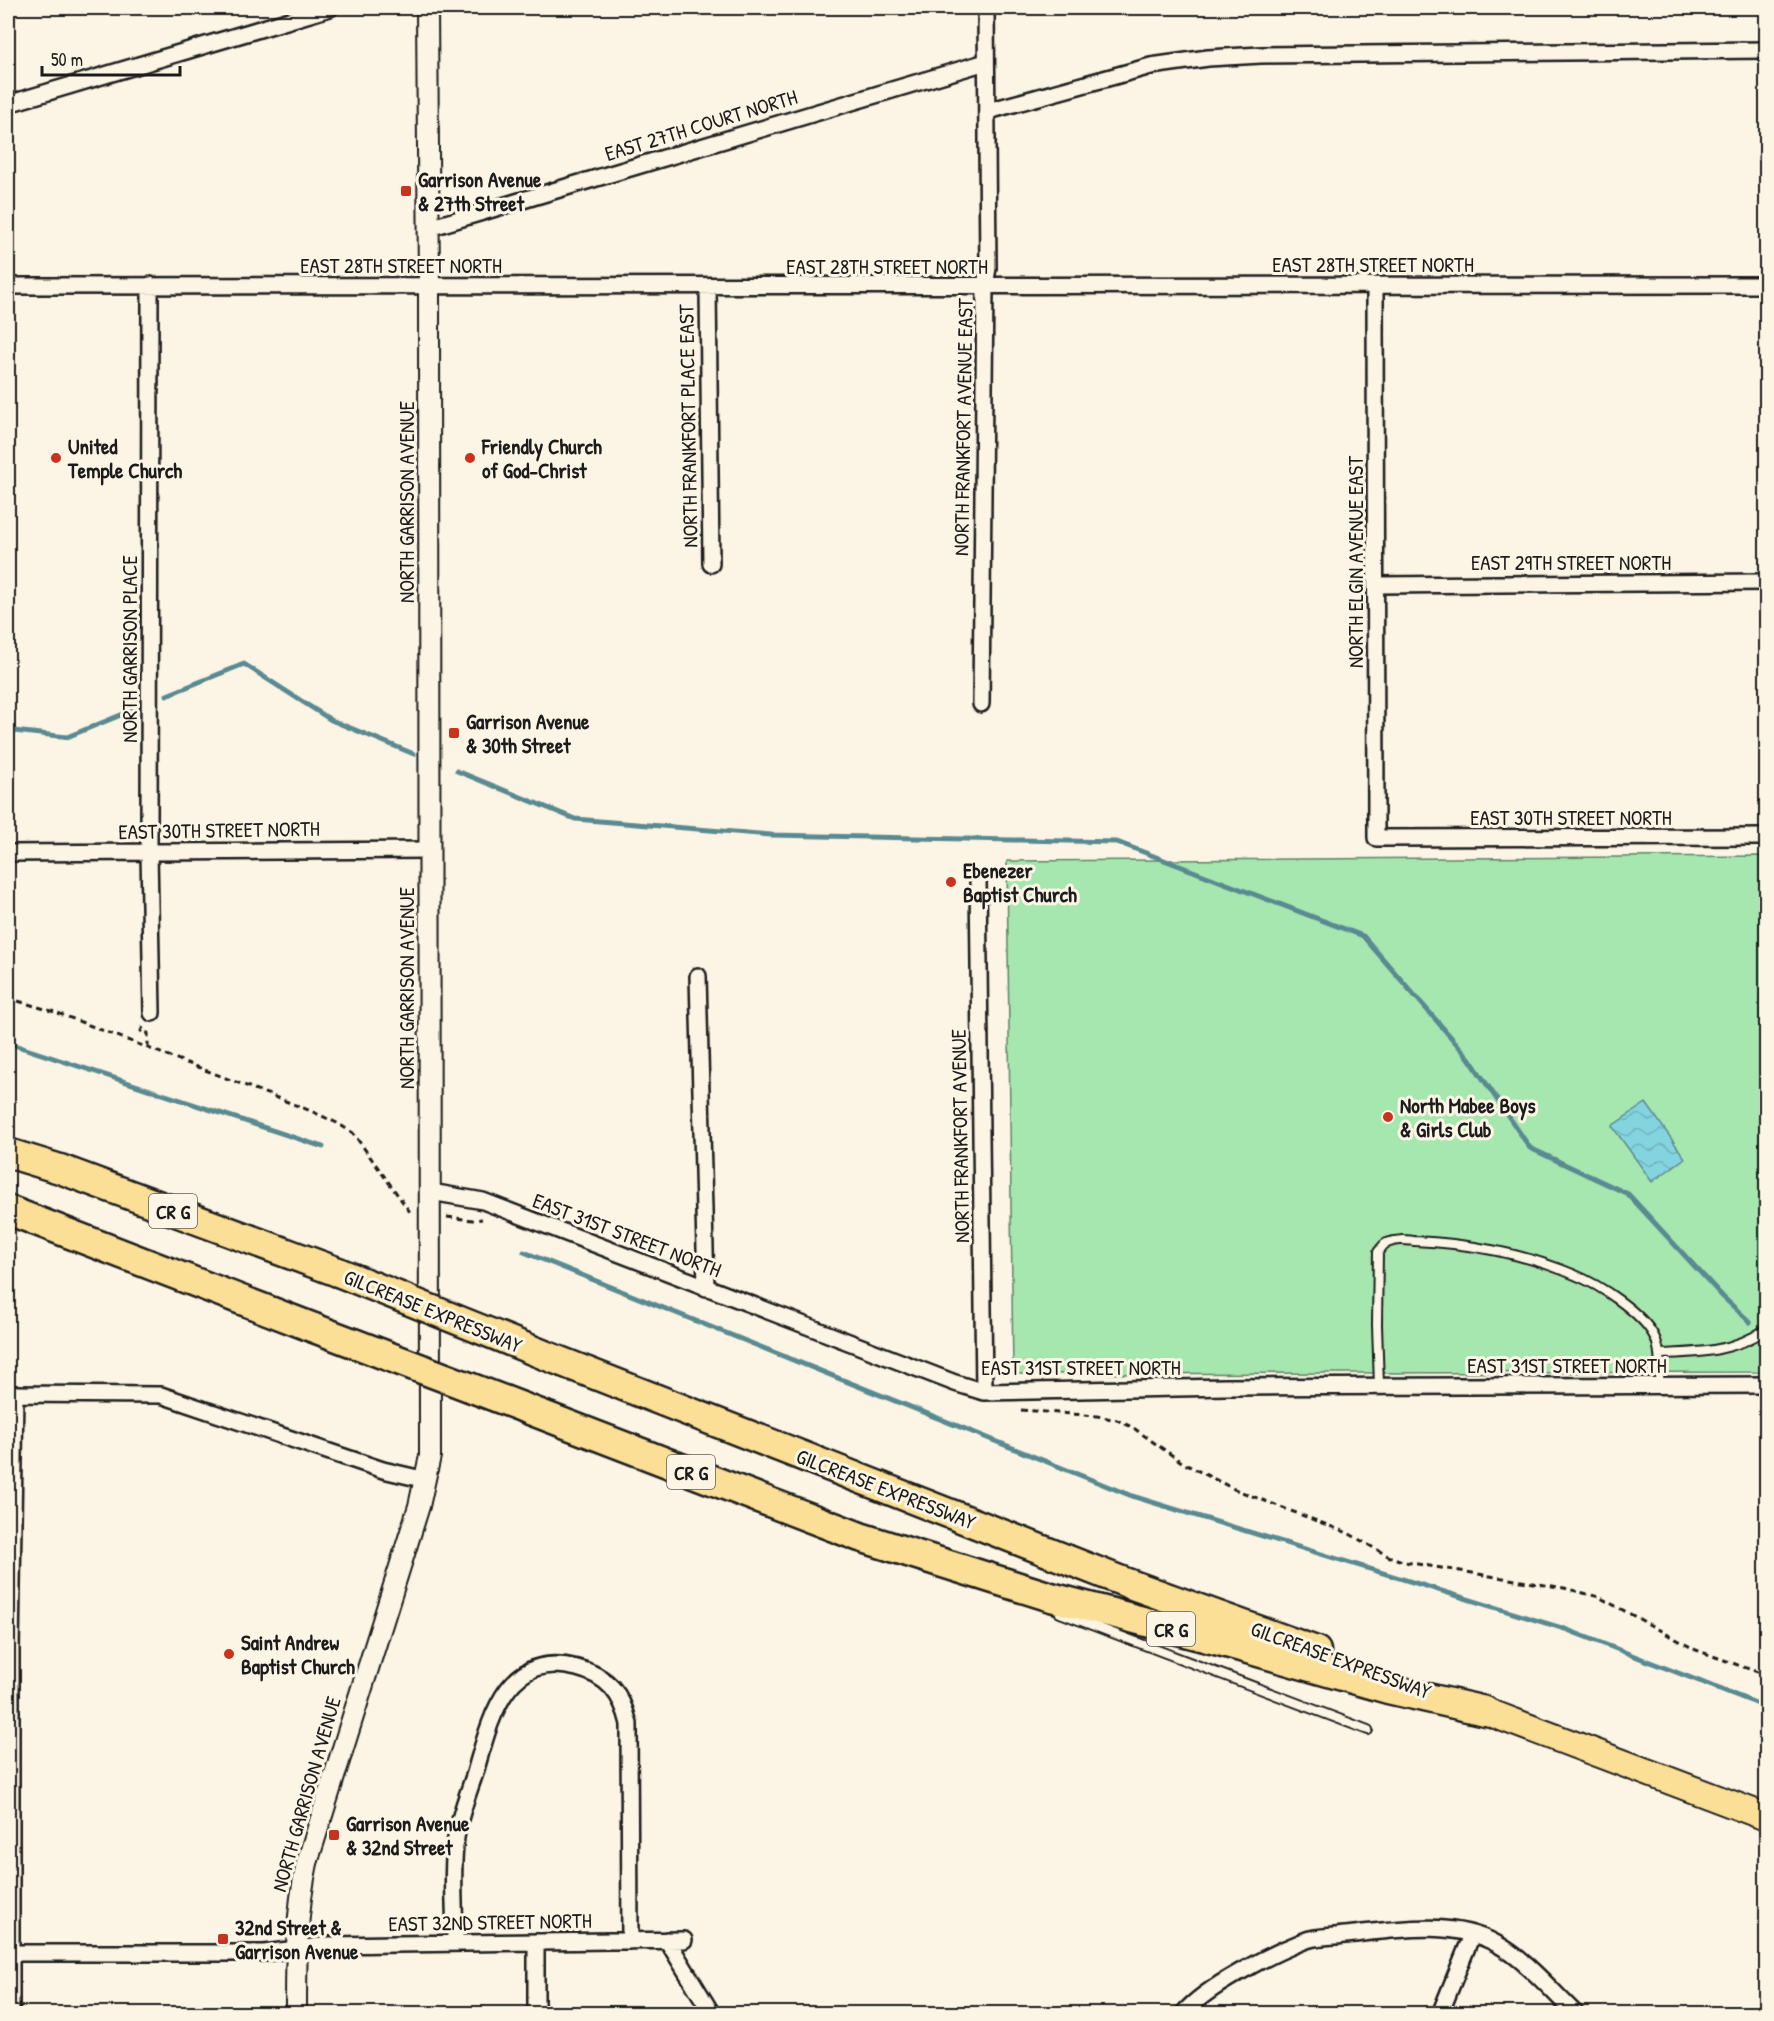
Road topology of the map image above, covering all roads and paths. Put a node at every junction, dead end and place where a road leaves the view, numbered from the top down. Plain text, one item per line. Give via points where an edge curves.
1 (330, 8) edge
2 (427, 8) edge
3 (986, 8) edge
4 (1767, 50) edge
5 (986, 62) junction
6 (8, 104) edge
7 (988, 111) junction
8 (429, 228) junction
9 (150, 285) junction
10 (1375, 285) junction
11 (1767, 285) edge
12 (8, 286) edge
13 (429, 286) junction
14 (985, 286) junction
15 (708, 287) junction
16 (711, 564) dead end
17 (1767, 582) edge
18 (1376, 585) junction
19 (981, 704) dead end
20 (1767, 837) edge
21 (1376, 838) joint
22 (430, 850) junction
23 (150, 852) junction
24 (8, 853) edge
25 (978, 879) dead end
26 (698, 976) dead end
27 (152, 1013) dead end
28 (8, 1153) edge
29 (431, 1192) junction
30 (8, 1210) edge
31 (706, 1288) junction
32 (1767, 1329) edge
33 (1659, 1354) junction
34 (1767, 1385) edge
35 (1379, 1386) junction
36 (1659, 1386) junction
37 (984, 1392) junction
38 (11, 1394) edge
39 (426, 1480) junction
40 (860, 1537) junction
41 (1003, 1592) dead end
42 (1047, 1608) dead end
43 (1485, 1711) junction
44 (1368, 1730) dead end
45 (1767, 1817) edge
46 (1472, 1935) junction
47 (667, 1940) junction
48 (684, 1940) dead end
49 (630, 1941) junction
50 (536, 1942) junction
51 (455, 1943) junction
52 (297, 1948) junction
53 (10, 1953) junction
54 (11, 2013) edge
55 (297, 2013) edge
56 (536, 2013) edge
57 (712, 2013) edge
58 (1184, 2013) edge
59 (1440, 2013) edge
60 (1576, 2013) edge

1 - 6 street
2 - 8 street, NORTH GARRISON AVENUE
3 - 5 street, NORTH FRANKFORT AVENUE EAST
4 - 7 street via 1208,58 1151,66
5 - 7 street, NORTH FRANKFORT AVENUE EAST
5 - 8 street, EAST 27TH COURT NORTH
7 - 14 street, NORTH FRANKFORT AVENUE EAST
8 - 13 street, NORTH GARRISON AVENUE
9 - 12 street, EAST 28TH STREET NORTH
9 - 13 street, EAST 28TH STREET NORTH
9 - 23 street, NORTH GARRISON PLACE
10 - 11 street, EAST 28TH STREET NORTH
10 - 14 street, EAST 28TH STREET NORTH
10 - 18 street, NORTH ELGIN AVENUE EAST
13 - 15 street, EAST 28TH STREET NORTH
13 - 22 street, NORTH GARRISON AVENUE
14 - 15 street, EAST 28TH STREET NORTH
14 - 19 street, NORTH FRANKFORT AVENUE EAST
15 - 16 street, NORTH FRANKFORT PLACE EAST
17 - 18 street, EAST 29TH STREET NORTH
18 - 21 street, NORTH ELGIN AVENUE EAST
20 - 21 street, EAST 30TH STREET NORTH
22 - 23 street, EAST 30TH STREET NORTH
22 - 29 street, NORTH GARRISON AVENUE
23 - 24 street, EAST 30TH STREET NORTH
23 - 27 street, NORTH GARRISON PLACE
25 - 37 street, NORTH FRANKFORT AVENUE
26 - 31 street
28 - 43 highway, GILCREASE EXPRESSWAY / CR G, bridge via 338,1272 1127,1583
29 - 31 street, EAST 31ST STREET NORTH via 483,1201
29 - 39 street, NORTH GARRISON AVENUE via 431,1429
30 - 40 highway, CR G, bridge
31 - 37 street, EAST 31ST STREET NORTH
32 - 33 lane via 1736,1346
33 - 35 lane via 1656,1338 1643,1322 1617,1299 1577,1275 1463,1244 1397,1240 1385,1243 1378,1252
33 - 36 lane
34 - 36 street, EAST 31ST STREET NORTH
35 - 36 street, EAST 31ST STREET NORTH
35 - 37 street, EAST 31ST STREET NORTH
38 - 39 street via 161,1395 382,1470
38 - 53 street
39 - 52 street, NORTH GARRISON AVENUE via 307,1863 300,1894
40 - 41 lane
40 - 43 highway, CR G via 1051,1597 1388,1689
42 - 44 lane
43 - 45 highway, GILCREASE EXPRESSWAY / CR G
46 - 58 street via 1430,1928 1306,1940 1239,1973 1192,2003
46 - 59 street
46 - 60 street via 1497,1944 1522,1962
47 - 48 street, EAST 32ND STREET NORTH
47 - 49 street, EAST 32ND STREET NORTH
47 - 57 street
49 - 50 street, EAST 32ND STREET NORTH
49 - 51 street via 629,1724 625,1706 604,1678 565,1665 549,1665 515,1679 493,1713 456,1839
50 - 51 street, EAST 32ND STREET NORTH
50 - 56 street
51 - 52 street, EAST 32ND STREET NORTH
52 - 53 street, EAST 32ND STREET NORTH via 264,1953
52 - 55 street, NORTH GARRISON AVENUE
53 - 54 street

